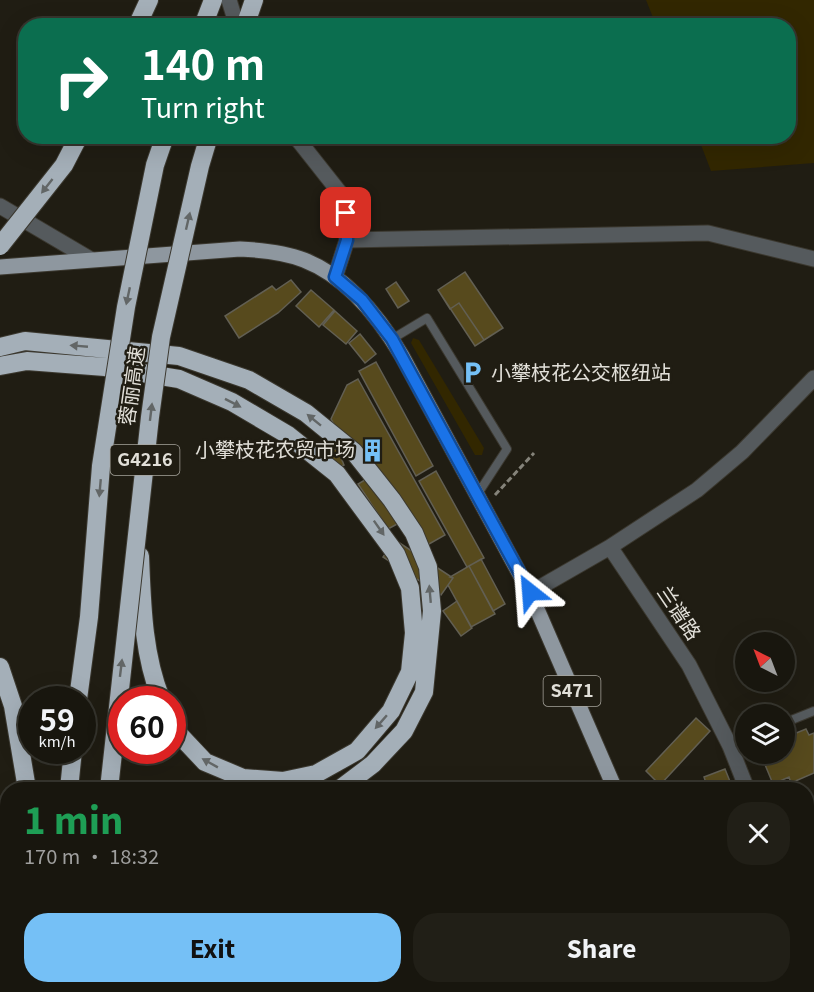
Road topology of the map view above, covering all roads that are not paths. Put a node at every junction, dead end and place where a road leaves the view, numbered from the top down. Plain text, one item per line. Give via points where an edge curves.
1 (149, 0) edge
2 (213, 0) edge
3 (229, 0) edge
4 (254, 0) edge
5 (141, 18) edge
6 (206, 18) edge
7 (235, 18) edge
8 (248, 18) edge
9 (75, 144) edge
10 (162, 144) edge
11 (207, 144) edge
12 (301, 144) edge
13 (0, 206) edge
14 (347, 240) junction
15 (0, 246) edge
16 (90, 259) junction
17 (814, 259) edge
18 (0, 267) edge
19 (335, 277) junction
20 (392, 339) junction
21 (0, 347) edge
22 (0, 366) edge
23 (814, 378) edge
24 (481, 501) junction
25 (139, 523) junction
26 (610, 547) junction
27 (530, 592) junction
28 (0, 667) edge
29 (80, 686) edge
30 (156, 686) edge
31 (814, 711) edge
32 (795, 719) edge
33 (186, 742) edge
34 (735, 744) edge
35 (730, 746) junction
36 (72, 764) edge
37 (26, 782) edge
38 (70, 782) edge
39 (109, 782) edge
40 (350, 782) edge
41 (612, 782) edge
42 (744, 782) edge

1 - 5 highway
2 - 6 highway
3 - 7 street
4 - 8 highway
9 -> 15 highway, bridge via 64,165
10 -> 29 highway, 蓉丽高速 / G4216, bridge via 126,307 101,466
25 -> 11 highway, 蓉丽高速 / G4216, bridge via 161,337
12 - 14 street via 344,198
13 - 16 street
14 - 17 street via 708,233
14 - 19 street
16 - 18 main road, S471
16 - 19 main road, S471 via 271,251 304,260
19 - 20 main road, S471 via 362,300
20 - 24 main road, S471
20 - 24 lane via 427,318 507,449
40 -> 21 highway, bridge via 374,764 404,731 424,692 432,611 428,567 414,533 354,452 306,413 249,380 179,356 25,342
22 -> 33 highway, bridge via 27,361 179,378 232,402 288,435 337,474 396,554 410,588 414,633 410,672 391,711 357,751 315,774 283,781 243,778 205,762
23 - 26 street via 742,452 697,490
24 - 27 main road, S471
25 - 30 highway, bridge via 143,615
39 -> 25 highway, 蓉丽高速 / G4216, bridge
26 - 27 street
26 - 35 street, 兰谱路 via 689,665
27 - 41 main road, S471
28 - 37 highway via 13,706
31 - 32 lane
34 - 35 lane
35 - 42 street, 兰谱路
36 - 38 highway

